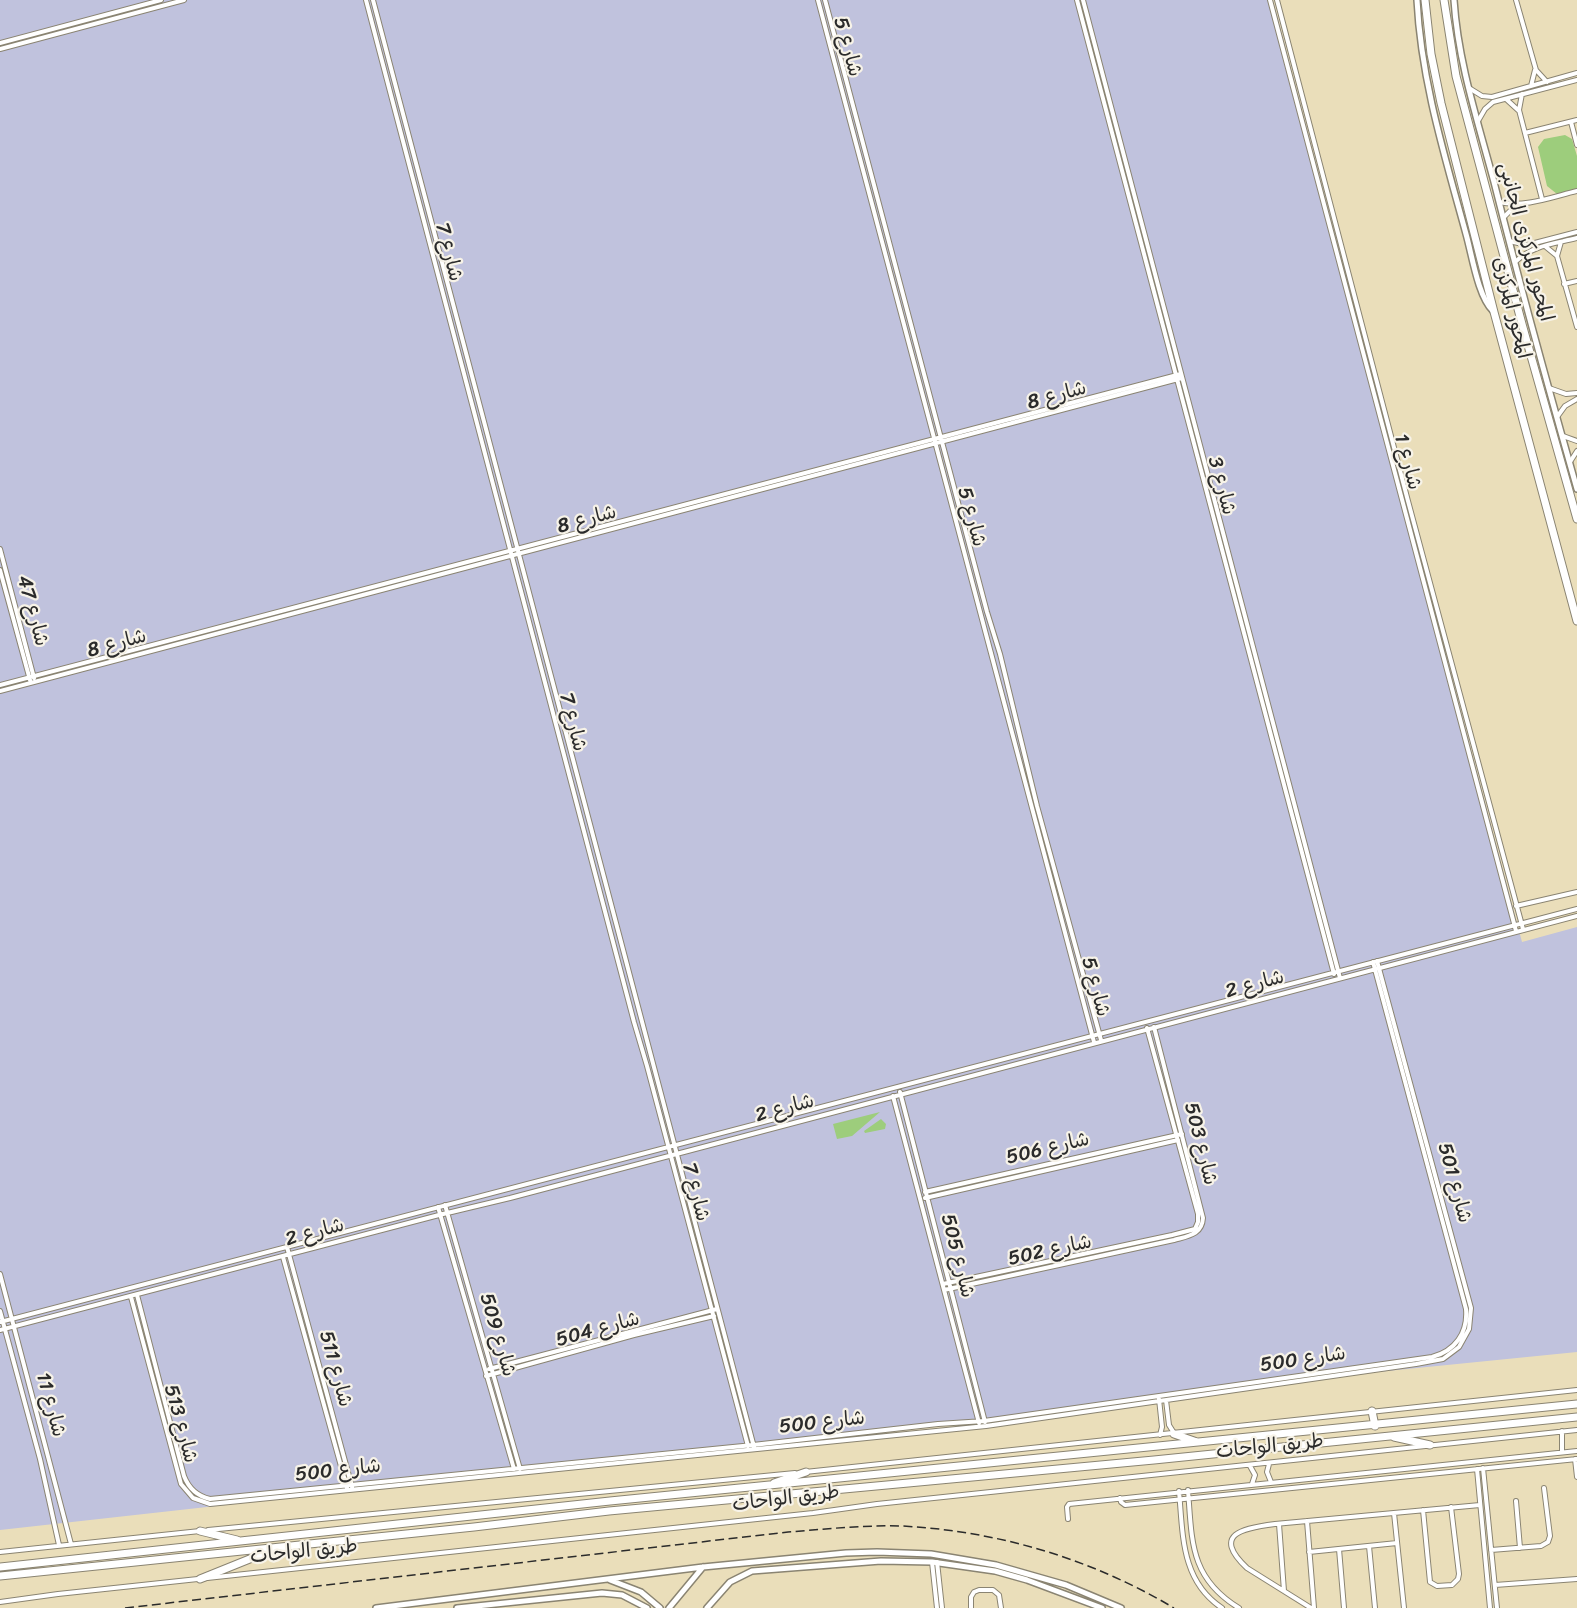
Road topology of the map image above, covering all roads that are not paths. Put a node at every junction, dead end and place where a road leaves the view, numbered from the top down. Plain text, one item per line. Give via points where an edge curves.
1 (161, 0) edge
2 (184, 0) edge
3 (366, 0) edge
4 (373, 0) edge
5 (819, 0) edge
6 (825, 0) edge
7 (1077, 0) edge
8 (1083, 0) edge
9 (1270, 0) edge
10 (1277, 0) edge
11 (1417, 0) edge
12 (1425, 0) edge
13 (1444, 0) edge
14 (1454, 0) edge
15 (1516, 0) edge
16 (0, 43) edge
17 (0, 49) edge
18 (1536, 70) junction
19 (1577, 73) edge
20 (1577, 80) edge
21 (1547, 82) junction
22 (1531, 86) junction
23 (1469, 88) junction
24 (1522, 94) junction
25 (1506, 98) junction
26 (1519, 110) junction
27 (1577, 120) edge
28 (1478, 122) junction
29 (1570, 122) junction
30 (1525, 133) junction
31 (1577, 145) edge
32 (1577, 191) edge
33 (1542, 199) junction
34 (1498, 201) junction
35 (1520, 204) junction
36 (1503, 218) junction
37 (1577, 232) edge
38 (1577, 238) edge
39 (1509, 241) junction
40 (1561, 242) junction
41 (1545, 246) junction
42 (1557, 256) junction
43 (1149, 262) junction
44 (1515, 263) junction
45 (1577, 281) edge
46 (1564, 284) junction
47 (1494, 312) junction
48 (1530, 321) junction
49 (1522, 324) junction
50 (1577, 327) edge
51 (1179, 377) junction
52 (1548, 388) junction
53 (1577, 393) edge
54 (1577, 399) edge
55 (1557, 418) junction
56 (1563, 436) junction
57 (942, 439) junction
58 (935, 441) junction
59 (1577, 441) edge
60 (1577, 451) edge
61 (1569, 462) junction
62 (1577, 489) edge
63 (1577, 519) edge
64 (0, 549) edge
65 (517, 551) junction
66 (1421, 552) junction
67 (511, 553) junction
68 (1416, 553) junction
69 (0, 570) edge
70 (1577, 621) edge
71 (32, 680) junction
72 (0, 686) edge
73 (0, 691) edge
74 (1012, 703) junction
75 (1004, 704) junction
76 (1471, 737) junction
77 (1465, 738) junction
78 (1577, 892) edge
79 (1517, 906) junction
80 (1510, 908) junction
81 (1577, 909) edge
82 (1577, 916) edge
83 (1521, 923) junction
84 (1515, 925) junction
85 (1523, 929) junction
86 (1516, 931) junction
87 (1375, 962) junction
88 (1377, 968) junction
89 (1336, 972) junction
90 (1338, 978) junction
91 (1154, 1027) junction
92 (1147, 1028) junction
93 (1100, 1034) junction
94 (1092, 1036) junction
95 (1101, 1040) junction
96 (1094, 1042) junction
97 (898, 1086) junction
98 (900, 1094) junction
99 (893, 1096) junction
100 (1176, 1135) junction
101 (1183, 1137) junction
102 (1177, 1141) junction
103 (675, 1144) junction
104 (669, 1147) junction
105 (1135, 1147) junction
106 (677, 1153) junction
107 (670, 1155) junction
108 (1194, 1182) junction
109 (1189, 1184) junction
110 (506, 1189) junction
111 (923, 1196) junction
112 (508, 1199) junction
113 (445, 1205) junction
114 (438, 1207) junction
115 (446, 1213) junction
116 (439, 1215) junction
117 (1161, 1240) junction
118 (1125, 1245) junction
119 (287, 1247) junction
120 (1126, 1250) junction
121 (290, 1255) junction
122 (283, 1257) junction
123 (0, 1274) edge
124 (948, 1283) junction
125 (943, 1284) junction
126 (136, 1286) junction
127 (950, 1289) junction
128 (944, 1290) junction
129 (469, 1293) junction
130 (138, 1295) junction
131 (462, 1295) junction
132 (131, 1297) junction
133 (717, 1309) junction
134 (0, 1311) edge
135 (712, 1314) junction
136 (719, 1315) junction
137 (11, 1319) junction
138 (1, 1322) edge
139 (14, 1327) junction
140 (2, 1330) edge
141 (591, 1345) junction
142 (148, 1352) junction
143 (1397, 1364) joint
144 (491, 1369) junction
145 (484, 1371) junction
146 (492, 1374) junction
147 (486, 1376) junction
148 (1577, 1390) edge
149 (1159, 1398) junction
150 (1165, 1398) junction
151 (1577, 1404) edge
152 (1372, 1411) junction
153 (1577, 1417) edge
154 (505, 1420) junction
155 (499, 1421) junction
156 (982, 1424) junction
157 (1375, 1426) junction
158 (1577, 1430) edge
159 (1562, 1431) junction
160 (1174, 1434) junction
161 (1160, 1435) junction
162 (1388, 1436) junction
163 (1199, 1443) junction
164 (1430, 1445) junction
165 (751, 1448) junction
166 (1577, 1451) edge
167 (1562, 1452) junction
168 (1576, 1459) edge
169 (1452, 1463) junction
170 (1269, 1464) junction
171 (1250, 1466) junction
172 (1483, 1468) junction
173 (1477, 1469) junction
174 (517, 1470) junction
175 (1452, 1471) junction
176 (806, 1472) junction
177 (1577, 1477) edge
178 (1271, 1482) junction
179 (1251, 1484) junction
180 (761, 1487) junction
181 (349, 1488) junction
182 (1544, 1488) dead end
183 (1188, 1490) junction
184 (1179, 1491) junction
185 (249, 1498) joint
186 (1120, 1498) junction
187 (1188, 1498) junction
188 (1180, 1499) junction
189 (1516, 1501) dead end
190 (1480, 1505) junction
191 (1451, 1507) junction
192 (1423, 1510) junction
193 (1394, 1513) junction
194 (472, 1516) junction
195 (451, 1519) junction
196 (1068, 1519) dead end
197 (1307, 1521) junction
198 (1279, 1524) junction
199 (474, 1527) junction
200 (452, 1529) junction
201 (200, 1531) junction
202 (243, 1541) junction
203 (1397, 1543) junction
204 (71, 1544) junction
205 (59, 1545) junction
206 (281, 1546) junction
207 (1369, 1546) junction
208 (1520, 1548) junction
209 (1339, 1549) junction
210 (1491, 1550) junction
211 (0, 1552) edge
212 (1310, 1552) junction
213 (759, 1562) junction
214 (934, 1562) junction
215 (0, 1567) edge
216 (703, 1567) junction
217 (760, 1570) junction
218 (0, 1576) edge
219 (200, 1579) junction
220 (1577, 1579) edge
221 (608, 1580) junction
222 (566, 1585) junction
223 (1495, 1586) junction
224 (1284, 1591) junction
225 (567, 1595) junction
226 (534, 1599) junction
227 (0, 1602) edge
228 (389, 1607) edge
229 (376, 1608) edge
230 (458, 1608) edge
231 (532, 1608) edge
232 (538, 1608) edge
233 (647, 1608) edge
234 (660, 1608) edge
235 (669, 1608) edge
236 (707, 1608) edge
237 (937, 1608) edge
238 (942, 1608) edge
239 (971, 1608) edge
240 (1001, 1608) edge
241 (1102, 1608) edge
242 (1121, 1608) edge
243 (1222, 1608) edge
244 (1239, 1608) edge
245 (1312, 1608) edge
246 (1344, 1608) edge
247 (1376, 1608) edge
248 (1404, 1608) edge
249 (1490, 1608) edge
250 (1497, 1608) edge

1 - 16 street
2 - 17 street
3 - 67 street, شارع 7
4 - 65 street, شارع 7
5 - 58 street, شارع 5
6 - 57 street, شارع 5
7 - 43 street, شارع 3
8 - 43 street, شارع 3
9 - 68 street, شارع 1
10 - 66 street, شارع 1
11 - 47 street via 1432,108 1485,300
12 - 47 highway, المحور المركزى via 1431,54
13 - 49 highway, المحور المركزى via 1456,76
14 - 23 street, المحور المركزى الجانبى
15 - 18 street
18 - 21 street
18 - 22 street
19 - 21 street
20 - 24 street
21 - 22 street
22 - 23 street via 1492,97
23 - 28 street, المحور المركزى الجانبى
24 - 25 street
24 - 26 street
25 - 26 street
25 - 28 street via 1487,106
26 - 30 street
27 - 29 street
28 - 34 street, المحور المركزى الجانبى
29 - 30 street
29 - 31 street
30 - 33 street
32 - 33 street
33 - 35 street
34 - 35 street
34 - 36 street, المحور المركزى الجانبى
35 - 36 street
36 - 39 street, المحور المركزى الجانبى
37 - 39 street via 1527,245
38 - 40 street
39 - 44 street, المحور المركزى الجانبى
40 - 41 street
40 - 42 street
41 - 42 street
41 - 44 street via 1526,252
42 - 46 street
43 - 51 street, شارع 3
44 - 48 street, المحور المركزى الجانبى
45 - 46 street
46 - 50 street
47 - 70 highway, المحور المركزى
48 - 49 highway
48 - 52 street, المحور المركزى الجانبى
49 - 63 highway, المحور المركزى
51 - 57 street, شارع 8
51 - 89 street, شارع 3
52 - 53 street
52 - 55 street, المحور المركزى الجانبى
54 - 55 street via 1565,406
55 - 56 street, المحور المركزى الجانبى
56 - 59 street
56 - 61 street, المحور المركزى الجانبى
57 - 58 street, شارع 8
57 - 74 street, شارع 5
58 - 65 street, شارع 8
58 - 75 street, شارع 5
60 - 61 street
61 - 62 street, المحور المركزى الجانبى
64 - 71 street, شارع 47
65 - 67 street, شارع 8
65 - 103 street, شارع 7
66 - 68 street
66 - 76 street, شارع 1
67 - 71 street, شارع 8
67 - 104 street, شارع 7
68 - 77 street, شارع 1
69 - 71 street, شارع 47
71 - 72 street, شارع 8
71 - 73 street, شارع 8
74 - 75 street
74 - 93 street, شارع 5
75 - 94 street, شارع 5
76 - 77 street
76 - 79 street, شارع 1
77 - 80 street, شارع 1
78 - 79 street
79 - 80 street
79 - 83 street, شارع 1
80 - 84 street, شارع 1
81 - 83 street, شارع 2
82 - 85 street, شارع 2
83 - 84 street, شارع 2
83 - 85 street, شارع 1
84 - 86 street, شارع 1
84 - 87 street, شارع 2
85 - 86 street, شارع 2
86 - 88 street, شارع 2
87 - 88 street, شارع 501
87 - 89 street, شارع 2
88 - 90 street, شارع 2
88 - 143 street, شارع 501 via 1466,1309 1460,1338 1442,1357
89 - 90 street, شارع 3
89 - 93 street, شارع 2
90 - 91 street, شارع 2
91 - 92 street, شارع 2
91 - 101 street, شارع 503
92 - 95 street, شارع 2
92 - 100 street, شارع 503
93 - 94 street, شارع 2
93 - 95 street, شارع 5
94 - 96 street, شارع 5
94 - 97 street, شارع 2
95 - 96 street, شارع 2
96 - 98 street, شارع 2
97 - 98 street, شارع 505
97 - 103 street, شارع 2
98 - 99 street, شارع 2
98 - 111 street, شارع 505
99 - 106 street, شارع 2
99 - 111 street, شارع 505
100 - 101 street, شارع 506
100 - 102 street, شارع 503
100 - 105 street, شارع 506
101 - 102 street, شارع 506
101 - 108 street, شارع 503
102 - 105 street, شارع 506
102 - 109 street, شارع 503
103 - 104 street, شارع 2
103 - 106 street, شارع 7
104 - 107 street, شارع 7
104 - 110 street, شارع 2
105 - 111 street, شارع 506
106 - 107 street, شارع 2
106 - 133 street, شارع 7
107 - 112 street, شارع 2
107 - 135 street, شارع 7
108 - 109 street
108 - 117 street, شارع 503 via 1203,1218 1201,1229 1189,1236
109 - 117 street, شارع 503 via 1198,1214 1197,1225
110 - 112 street
110 - 113 street, شارع 2
111 - 124 street, شارع 505
111 - 125 street, شارع 505
112 - 115 street, شارع 2
113 - 114 street, شارع 2
113 - 115 street, شارع 509
114 - 116 street, شارع 509
114 - 119 street, شارع 2
115 - 116 street, شارع 2
115 - 129 street, شارع 509
116 - 121 street, شارع 2
116 - 131 street, شارع 509
117 - 118 street, شارع 502
117 - 120 street, شارع 502
118 - 120 street
118 - 124 street, شارع 502
119 - 121 street, شارع 511
119 - 126 street, شارع 2
120 - 127 street, شارع 502
121 - 122 street, شارع 2
121 - 181 street, شارع 511
122 - 130 street, شارع 2
122 - 181 street, شارع 511
123 - 137 street, شارع 11
124 - 125 street, شارع 502
124 - 127 street, شارع 505
125 - 128 street, شارع 505
126 - 130 street, شارع 513
126 - 137 street, شارع 2
127 - 128 street, شارع 502
127 - 156 street, شارع 505
128 - 156 street, شارع 505
129 - 131 street
129 - 144 street, شارع 509
130 - 132 street, شارع 2
130 - 142 street, شارع 513
131 - 145 street, شارع 509
132 - 139 street, شارع 2
132 - 142 street, شارع 513
133 - 135 street, شارع 504
133 - 136 street, شارع 7
134 - 138 street, شارع 11
135 - 136 street, شارع 504
135 - 141 street, شارع 504
135 - 165 street, شارع 7
136 - 165 street, شارع 7
137 - 138 street, شارع 2
137 - 139 street, شارع 11
138 - 140 street, شارع 11
139 - 140 street, شارع 2
139 - 204 street, شارع 11
140 - 205 street, شارع 11 via 40,1459
141 - 144 street, شارع 504
141 - 146 street, شارع 504
142 - 185 street, شارع 513 via 184,1489 198,1501 217,1504
143 - 150 street, شارع 500
144 - 145 street, شارع 504
144 - 146 street, شارع 509
145 - 147 street, شارع 509
146 - 147 street, شارع 504
146 - 154 street, شارع 509
147 - 155 street, شارع 509
148 - 152 street, طريق الواحات
149 - 150 street, شارع 500
149 - 156 street, شارع 500
149 - 161 street
150 - 160 street
151 - 157 highway, طريق الواحات
152 - 157 highway
152 - 160 street, طريق الواحات
153 - 162 highway, طريق الواحات
154 - 155 street
154 - 174 street, شارع 509
155 - 174 street, شارع 509
156 - 165 street, شارع 500 via 938,1424
157 - 163 highway, طريق الواحات
158 - 159 street, طريق الواحات
159 - 164 street, طريق الواحات
159 - 167 street
160 - 161 street, طريق الواحات
160 - 163 highway
161 - 176 street, طريق الواحات
162 - 164 highway
162 - 199 highway, طريق الواحات
163 - 180 highway, طريق الواحات
164 - 170 street, طريق الواحات
165 - 174 street, شارع 500
166 - 167 street
167 - 169 street
168 - 172 street
168 - 177 street
169 - 175 street
169 - 178 street
170 - 171 street, طريق الواحات
170 - 178 street via 1267,1474
171 - 179 street via 1255,1475
171 - 219 street, طريق الواحات
172 - 173 street
172 - 210 street
173 - 175 street
173 - 190 street
174 - 181 street, شارع 500
175 - 187 street
176 - 180 highway
176 - 201 street, طريق الواحات
178 - 179 street
179 - 183 street
180 - 194 highway, طريق الواحات
181 - 185 street, شارع 500
182 - 208 street via 1551,1536 1544,1545
183 - 184 street
183 - 187 street
184 - 186 street
184 - 188 street
186 - 188 street via 1125,1505
186 - 196 street via 1069,1504
187 - 188 street
187 - 244 street via 1198,1566 1211,1587
188 - 243 street via 1187,1563 1202,1590
189 - 208 street
190 - 191 street
190 - 249 street
191 - 192 street
191 - 192 street via 1458,1579 1444,1586 1430,1582
192 - 193 street
193 - 197 street
193 - 203 street
194 - 195 highway, طريق الواحات
194 - 199 highway
195 - 200 highway
195 - 202 highway, طريق الواحات
197 - 198 street
197 - 212 street
198 - 224 street
198 - 224 street via 1237,1532 1231,1546 1246,1569
199 - 200 highway, طريق الواحات
200 - 206 highway, طريق الواحات
201 - 202 highway
201 - 204 street, طريق الواحات
202 - 215 highway, طريق الواحات
203 - 207 street
203 - 248 street
204 - 205 street, طريق الواحات
205 - 211 street, طريق الواحات
206 - 218 highway, طريق الواحات
206 - 219 highway
207 - 209 street
207 - 247 street
208 - 210 street
209 - 212 street
209 - 246 street
210 - 223 street
212 - 245 street
213 - 216 street
213 - 217 street
213 - 242 street via 877,1552 949,1556 1029,1573
214 - 217 street via 875,1561
214 - 237 street
214 - 238 street
214 - 241 street via 1019,1578
216 - 221 street
216 - 235 street
217 - 236 street via 735,1578
219 - 227 street, طريق الواحات
220 - 223 street
221 - 222 street
221 - 234 street via 641,1592
222 - 225 street
222 - 228 street
223 - 250 street
224 - 245 street
225 - 226 street
225 - 233 street via 614,1593
226 - 230 street
226 - 231 street
226 - 232 street
228 - 229 street
239 - 240 street via 974,1592 990,1590 999,1595

